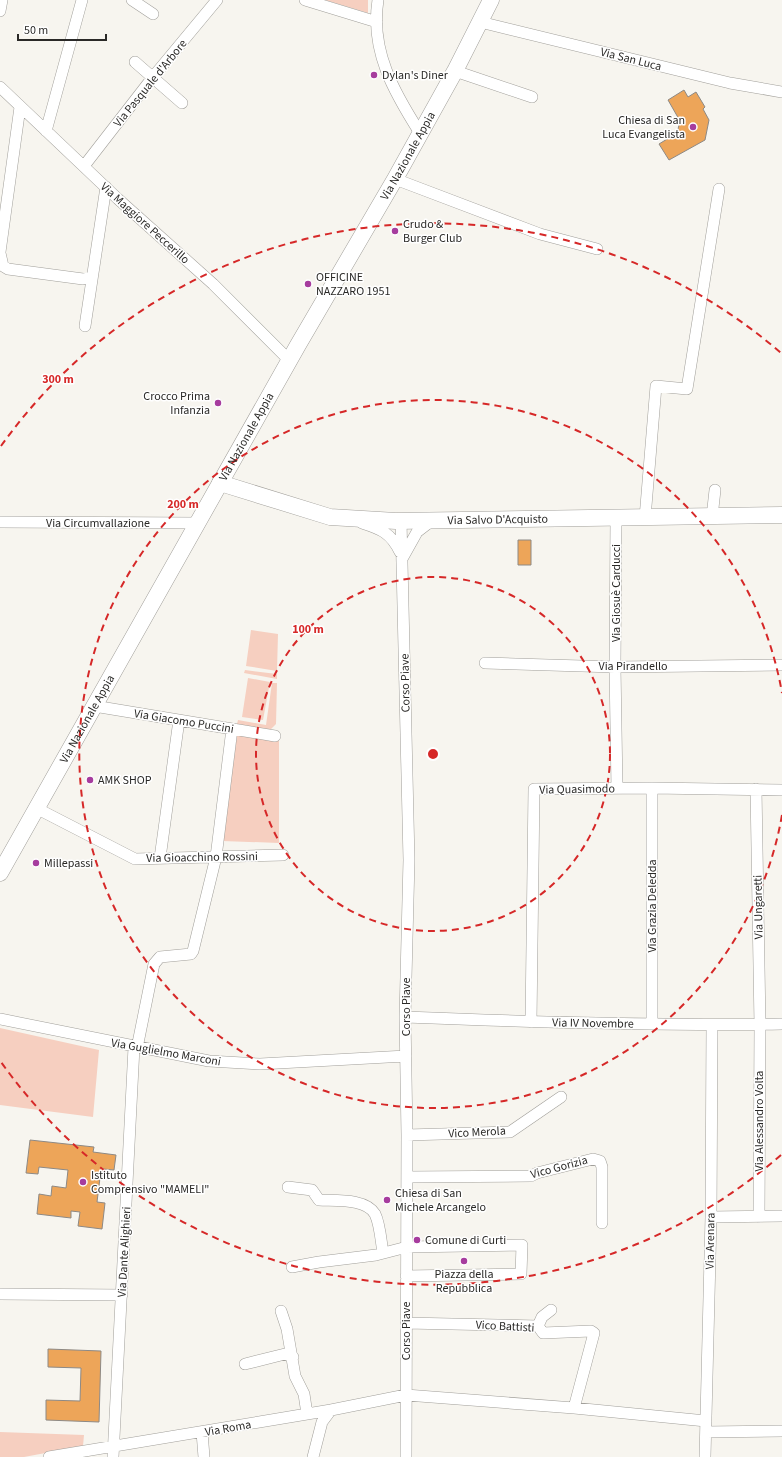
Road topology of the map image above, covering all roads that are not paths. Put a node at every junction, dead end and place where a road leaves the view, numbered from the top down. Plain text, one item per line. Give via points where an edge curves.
1 (2, 0) edge
2 (82, 0) edge
3 (132, 0) edge
4 (217, 0) edge
5 (304, 0) edge
6 (378, 0) edge
7 (491, 0) edge
8 (0, 11) edge
9 (153, 14) dead end
10 (377, 22) junction
11 (480, 22) junction
12 (135, 62) dead end
13 (455, 71) junction
14 (153, 78) junction
15 (0, 87) edge
16 (782, 92) edge
17 (532, 97) dead end
18 (182, 103) dead end
19 (20, 107) junction
20 (46, 131) junction
21 (420, 133) junction
22 (84, 166) junction
23 (394, 179) junction
24 (106, 187) junction
25 (719, 189) dead end
26 (597, 249) dead end
27 (0, 252) edge
28 (92, 277) junction
29 (85, 326) dead end
30 (289, 360) junction
31 (220, 483) junction
32 (715, 490) dead end
33 (782, 515) edge
34 (712, 517) junction
35 (346, 518) junction
36 (645, 518) junction
37 (616, 519) junction
38 (401, 521) junction
39 (0, 522) edge
40 (430, 522) junction
41 (197, 524) junction
42 (402, 558) junction
43 (485, 663) dead end
44 (782, 665) edge
45 (615, 667) junction
46 (94, 706) junction
47 (179, 720) junction
48 (232, 729) junction
49 (275, 736) dead end
50 (617, 788) junction
51 (652, 788) junction
52 (756, 789) junction
53 (782, 790) edge
54 (36, 808) junction
55 (283, 855) dead end
56 (216, 857) junction
57 (160, 858) junction
58 (0, 873) edge
59 (405, 1017) junction
60 (0, 1019) edge
61 (531, 1022) junction
62 (652, 1024) junction
63 (782, 1024) edge
64 (712, 1025) junction
65 (760, 1025) junction
66 (136, 1047) junction
67 (406, 1056) junction
68 (561, 1097) dead end
69 (407, 1135) junction
70 (407, 1177) junction
71 (288, 1187) dead end
72 (782, 1216) edge
73 (710, 1217) junction
74 (759, 1217) junction
75 (602, 1224) dead end
76 (406, 1247) junction
77 (383, 1253) junction
78 (292, 1267) dead end
79 (406, 1276) junction
80 (0, 1294) edge
81 (122, 1295) junction
82 (551, 1310) dead end
83 (281, 1311) dead end
84 (406, 1323) junction
85 (538, 1326) junction
86 (293, 1357) junction
87 (245, 1364) dead end
88 (406, 1395) junction
89 (574, 1408) junction
90 (331, 1410) junction
91 (306, 1414) junction
92 (706, 1426) junction
93 (782, 1431) edge
94 (202, 1432) junction
95 (114, 1452) edge
96 (49, 1457) edge
97 (204, 1457) edge
98 (313, 1457) edge
99 (406, 1457) edge
100 (705, 1457) edge

1 - 8 street
2 - 20 street
3 - 9 street
4 - 14 street, Via Pasquale d'Arbore
5 - 10 street
6 - 10 street
7 - 11 main road, Via Nazionale Appia
10 - 21 street via 377,43 391,85
11 - 13 main road, Via Nazionale Appia
11 - 16 street, Via San Luca via 730,83
12 - 14 street
13 - 17 street
13 - 21 main road, Via Nazionale Appia
14 - 18 street
14 - 22 street, Via Pasquale d'Arbore
15 - 19 street, Via Maggiore Peccerillo
19 - 20 street, Via Maggiore Peccerillo
19 - 27 street
20 - 22 street, Via Maggiore Peccerillo
21 - 23 main road, Via Nazionale Appia
22 - 24 street, Via Maggiore Peccerillo
23 - 26 street via 540,234
23 - 30 main road, Via Nazionale Appia
24 - 28 street
24 - 30 street, Via Maggiore Peccerillo via 213,284
25 - 36 street via 687,389 656,386
27 - 28 street via 3,266 8,269 83,279
28 - 29 street
30 - 31 main road, Via Nazionale Appia
31 - 35 main road, Via Salvo D'Acquisto via 330,517
31 - 41 main road, Via Nazionale Appia
32 - 34 street
33 - 34 main road, Via Salvo D'Acquisto
34 - 36 main road, Via Salvo D'Acquisto
35 - 38 main road, Via Salvo D'Acquisto
35 - 42 street, Corso Piave via 386,532 394,540
36 - 37 main road, Via Salvo D'Acquisto
37 - 40 main road, Via Salvo D'Acquisto
37 - 45 street, Via Giosuè Carducci
38 - 40 main road, Via Salvo D'Acquisto
38 - 42 street, Corso Piave
39 - 41 street, Via Circumvallazione
40 - 42 street via 417,532
41 - 46 main road, Via Nazionale Appia
42 - 59 street, Corso Piave via 409,860
43 - 45 street, Via Pirandello
44 - 45 street, Via Pirandello
45 - 50 street, Via Giosuè Carducci
46 - 47 street, Via Giacomo Puccini
46 - 54 main road, Via Nazionale Appia
47 - 48 street, Via Giacomo Puccini
47 - 57 street
48 - 49 street, Via Giacomo Puccini
48 - 56 street
50 - 51 street, Via Quasimodo
50 - 61 street, Via Quasimodo via 534,789
51 - 52 street, Via Quasimodo
51 - 62 street, Via Grazia Deledda
52 - 53 street, Via Quasimodo
52 - 65 street, Via Ungaretti
54 - 57 street, Via Gioacchino Rossini via 134,859
54 - 58 main road, Via Nazionale Appia
55 - 56 street, Via Gioacchino Rossini
56 - 57 street, Via Gioacchino Rossini
56 - 66 street, Via Dante Alighieri via 192,954 160,957 154,964
59 - 61 street, Via IV Novembre
59 - 67 street, Corso Piave
60 - 66 street, Via Guglielmo Marconi
61 - 62 street, Via IV Novembre
62 - 64 street, Via IV Novembre
63 - 65 street, Via IV Novembre
64 - 65 street, Via IV Novembre
64 - 73 street, Via Arenara
65 - 74 street, Via Alessandro Volta
66 - 67 street, Via Guglielmo Marconi via 209,1061 260,1064
66 - 81 street, Via Dante Alighieri
67 - 69 street, Corso Piave
68 - 69 street, Vico Merola via 510,1132
69 - 70 street, Corso Piave
70 - 75 street, Vico Gorizia via 531,1176 593,1159 600,1161 602,1167
70 - 76 street, Corso Piave
71 - 77 street via 312,1190 319,1200 360,1204 371,1209 376,1215
72 - 74 street
73 - 74 street
73 - 92 street, Via Arenara
76 - 77 street
76 - 79 street, Corso Piave
76 - 79 street via 522,1245 521,1274
77 - 78 street
79 - 84 street, Corso Piave
80 - 81 street
81 - 95 street, Via Dante Alighieri
82 - 85 street via 542,1317
83 - 86 street
84 - 85 street, Vico Battisti
84 - 88 street, Corso Piave
85 - 89 street, Vico Battisti via 543,1333 589,1330 594,1333
86 - 87 street via 285,1354
86 - 91 street via 295,1376 304,1394
88 - 89 street, Via Roma
88 - 90 street, Via Roma
88 - 99 street, Corso Piave
89 - 92 street, Via Roma
90 - 91 street, Via Roma
90 - 98 street via 322,1422
91 - 94 street, Via Roma
92 - 93 street, Via Roma
92 - 100 street, Via Arenara
94 - 95 street, Via Roma
94 - 97 street
95 - 96 street, Via Roma

